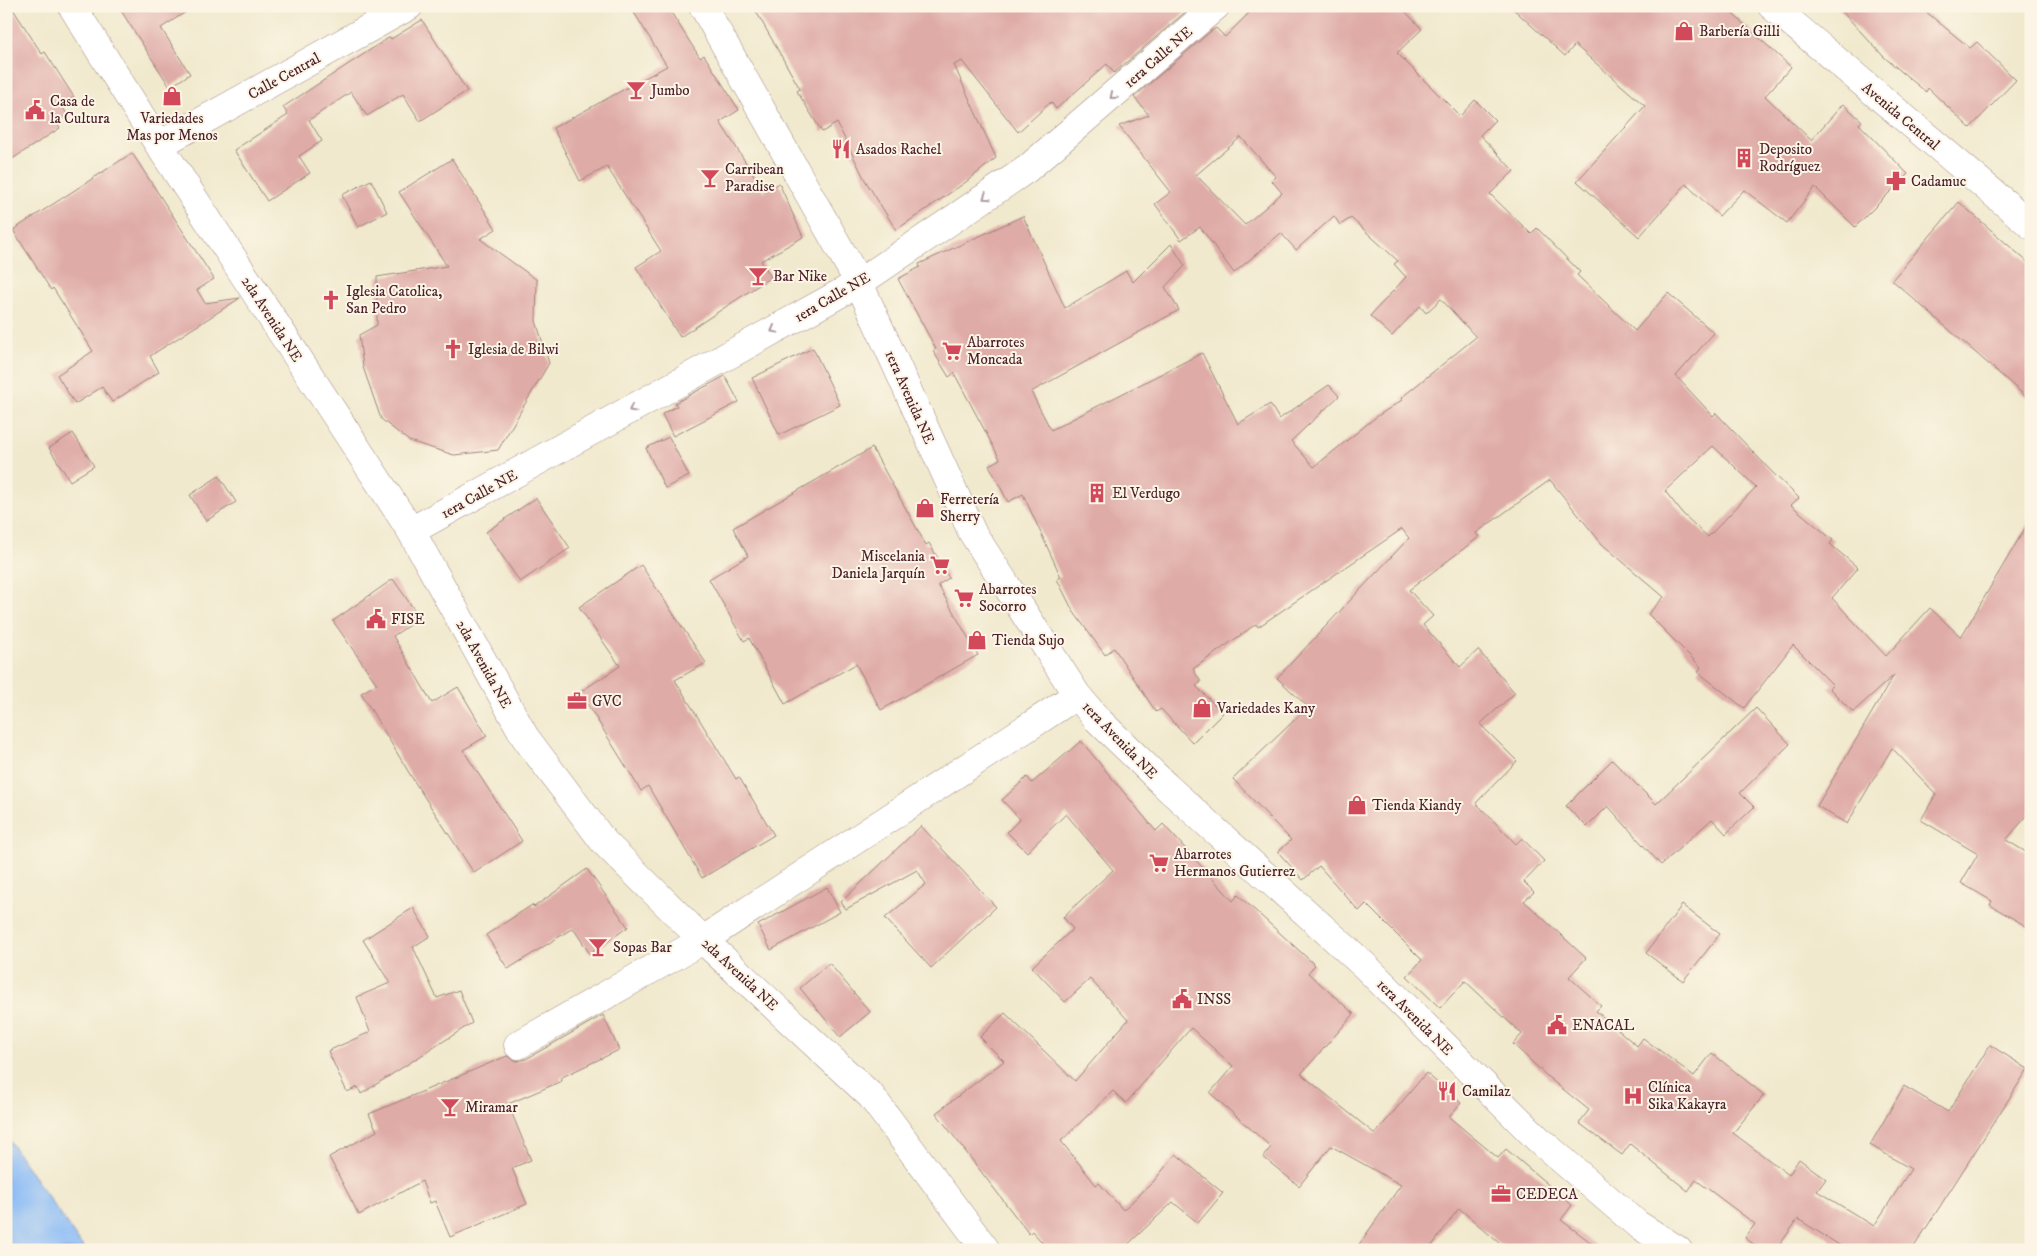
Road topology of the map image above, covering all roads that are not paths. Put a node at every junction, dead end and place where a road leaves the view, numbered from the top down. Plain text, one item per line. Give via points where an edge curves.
1 (72, 6) edge
2 (409, 6) edge
3 (703, 6) edge
4 (1216, 6) edge
5 (1772, 6) edge
6 (159, 145) junction
7 (2031, 225) edge
8 (859, 283) junction
9 (411, 532) junction
10 (1077, 695) junction
11 (703, 940) junction
12 (518, 1045) dead end
13 (986, 1250) edge
14 (1678, 1250) edge

1 - 6 street, 2da Avenida NE
2 - 6 street, Calle Central
3 - 8 street, 1era Avenida NE
4 -> 8 street, 1era Calle NE via 1027,169
5 - 7 street, Avenida Central
6 - 9 street, 2da Avenida NE
8 -> 9 street, 1era Calle NE
8 - 10 street, 1era Avenida NE via 972,532
9 - 11 street, 2da Avenida NE via 525,738 604,842
10 - 11 street
10 - 14 street, 1era Avenida NE via 1166,786 1365,966 1539,1140 1637,1224
11 - 12 street
11 - 13 street, 2da Avenida NE via 871,1096

